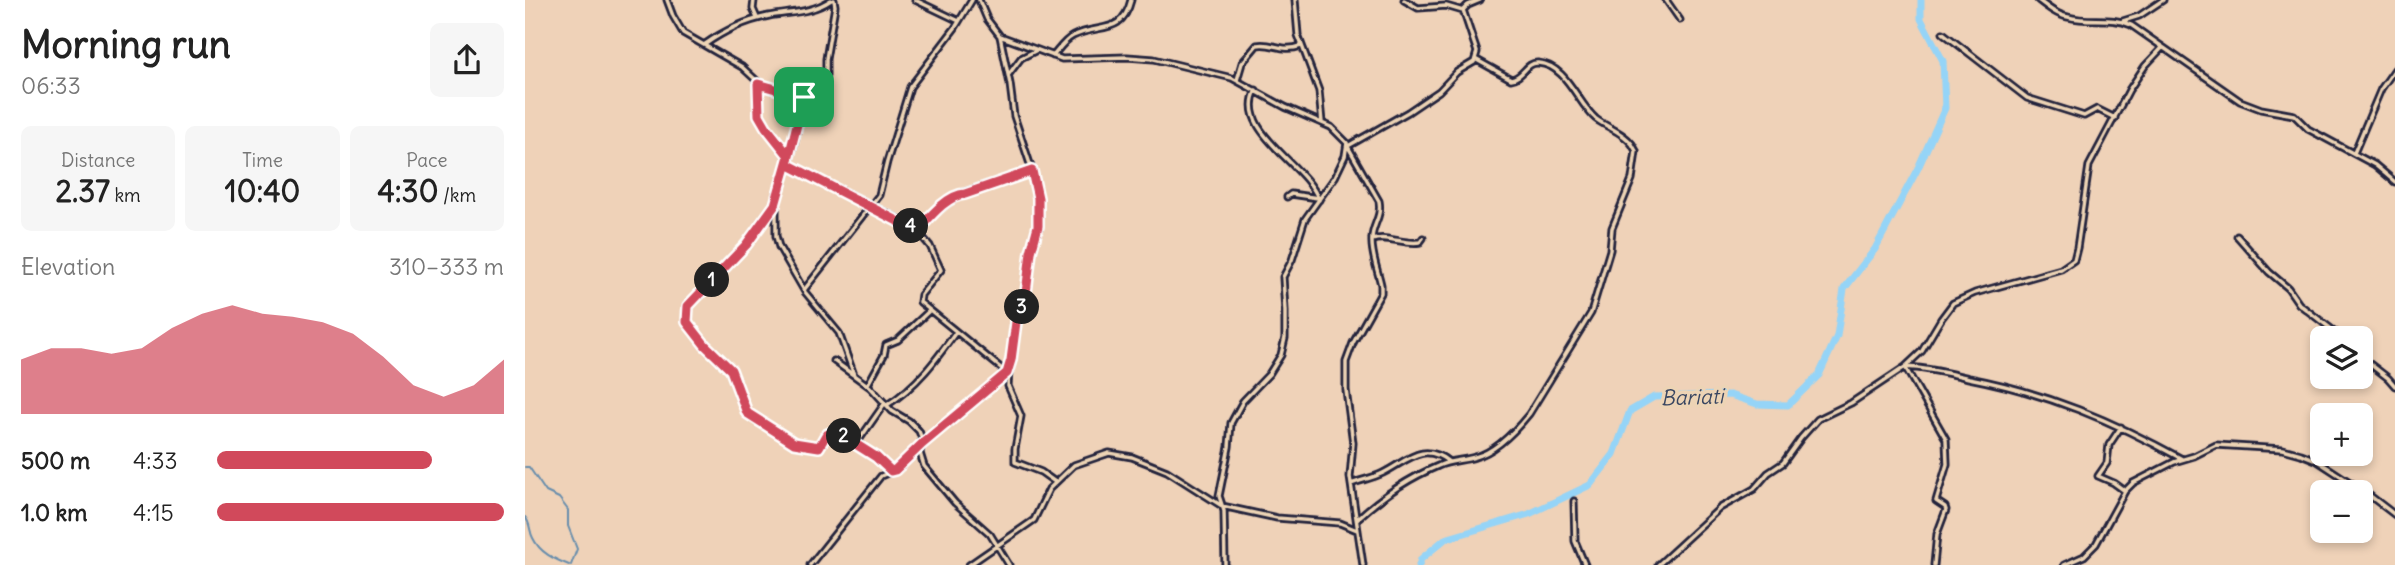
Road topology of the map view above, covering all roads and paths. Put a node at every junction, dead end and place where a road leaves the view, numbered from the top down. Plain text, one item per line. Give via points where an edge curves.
1 (667, 0) edge
2 (754, 0) edge
3 (833, 0) edge
4 (915, 0) edge
5 (972, 0) edge
6 (979, 0) edge
7 (1131, 0) edge
8 (1295, 0) edge
9 (1403, 0) edge
10 (1478, 0) edge
11 (1666, 0) edge
12 (2038, 0) edge
13 (2163, 0) edge
14 (1464, 11) junction
15 (757, 19) junction
16 (1680, 20) dead end
17 (960, 21) junction
18 (2123, 21) junction
19 (1943, 33) dead end
20 (1000, 36) junction
21 (704, 45) junction
22 (1301, 46) junction
23 (2162, 48) junction
24 (1035, 51) junction
25 (1053, 56) junction
26 (1475, 59) junction
27 (2395, 69) edge
28 (1008, 75) junction
29 (1237, 80) junction
30 (758, 84) junction
31 (1256, 90) junction
32 (804, 97) junction
33 (2115, 118) junction
34 (1322, 123) junction
35 (1348, 145) junction
36 (2354, 153) junction
37 (789, 156) junction
38 (787, 164) junction
39 (1032, 171) junction
40 (2395, 182) edge
41 (1287, 197) dead end
42 (1318, 199) junction
43 (775, 205) junction
44 (870, 206) junction
45 (917, 231) junction
46 (2238, 236) dead end
47 (1423, 238) dead end
48 (1372, 240) junction
49 (804, 290) junction
50 (929, 312) junction
51 (2327, 326) edge
52 (956, 332) junction
53 (834, 361) dead end
54 (2373, 366) edge
55 (1010, 367) junction
56 (1905, 367) junction
57 (1007, 373) junction
58 (854, 375) junction
59 (867, 385) junction
60 (2395, 386) edge
61 (886, 404) junction
62 (2121, 427) junction
63 (857, 443) junction
64 (922, 444) junction
65 (2182, 459) junction
66 (1449, 462) junction
67 (891, 471) junction
68 (1055, 482) junction
69 (1351, 484) junction
70 (2125, 491) junction
71 (1574, 501) dead end
72 (1222, 506) junction
73 (2395, 515) edge
74 (1357, 519) junction
75 (1357, 530) junction
76 (997, 547) junction
77 (1583, 564) edge
78 (810, 565) edge
79 (969, 565) edge
80 (1009, 565) edge
81 (1225, 565) edge
82 (1363, 565) edge
83 (1658, 565) edge
84 (1934, 565) edge
85 (2064, 565) edge

1 - 21 street via 680,30
2 - 15 street
3 - 15 street via 807,11
3 - 32 street via 826,75
4 - 17 street
5 - 17 street
6 - 20 street
7 - 25 street via 1119,23 1070,38
8 - 22 street
9 - 14 street via 1418,8 1446,6
10 - 14 street
11 - 16 street
12 - 18 street via 2070,18
13 - 18 street
14 - 26 street via 1477,52
15 - 21 street via 736,25
17 - 44 street via 910,87 881,191
18 - 23 street
19 - 33 street via 2027,98 2084,116 2097,109
20 - 24 street
20 - 28 street
21 - 30 street via 751,74
22 - 29 street via 1286,50 1257,45 1242,63
22 - 34 street via 1319,91
23 - 33 street via 2138,76
23 - 36 street via 2240,101 2294,115 2315,133
24 - 25 street
24 - 28 street via 1021,58
25 - 29 street via 1154,60
26 - 35 street via 1431,97
26 - 66 street via 1511,79 1536,62 1547,66 1568,83 1587,110 1628,138 1636,151 1631,186 1612,228 1608,260 1591,313 1552,378 1522,422 1496,445 1477,457
27 - 36 street via 2381,89
28 - 39 street via 1014,116
29 - 31 street
30 - 32 street
30 - 37 street via 759,115
31 - 34 street
31 - 42 street via 1251,108 1256,125 1303,175
32 - 37 street
33 - 56 street via 2089,166 2074,260 2061,269 1954,303 1922,351
34 - 35 street
35 - 42 street
35 - 48 street via 1379,201 1380,217
36 - 40 street
37 - 38 street
38 - 43 street
38 - 44 street
39 - 45 street via 957,195
39 - 55 street via 1038,226
41 - 42 street
42 - 72 street via 1305,219 1283,277 1285,338 1281,355 1231,423 1220,489
43 - 49 street via 777,242
43 - 63 street via 746,245 688,306 687,322 731,370 751,416 794,443 819,447 832,431
44 - 45 street
44 - 49 street
45 - 50 street via 940,267 919,297
46 - 51 street via 2299,304
47 - 48 street via 1415,243
48 - 69 street via 1381,293 1346,362 1353,443
49 - 58 street via 839,333
50 - 52 street
50 - 59 street via 898,340 885,345
52 - 57 street
52 - 61 street via 941,356 908,390
53 - 58 street
54 - 60 street
55 - 57 street
55 - 68 street via 1008,386 1021,416 1015,462
56 - 62 street via 2026,391
56 - 83 street via 1818,419 1783,463 1754,489 1720,508
56 - 84 street via 1946,439 1947,464 1936,500 1946,510 1937,534
57 - 64 street
58 - 59 street
59 - 61 street
61 - 63 street
61 - 64 street via 915,427
62 - 65 street
62 - 70 street via 2098,476
63 - 67 street
64 - 67 street
64 - 76 street via 924,466 955,503 985,528
65 - 70 street
65 - 73 street via 2225,444 2301,453
66 - 69 street via 1434,452 1420,453
66 - 74 street via 1397,489
67 - 78 street via 879,479
68 - 72 street via 1074,465 1115,453 1178,477
68 - 76 street via 1043,497 1036,518
69 - 74 street
70 - 85 street via 2096,544
71 - 77 street via 1575,541
72 - 75 street via 1277,518 1340,523
72 - 81 street
74 - 75 street
75 - 82 street
76 - 79 street
76 - 80 street

